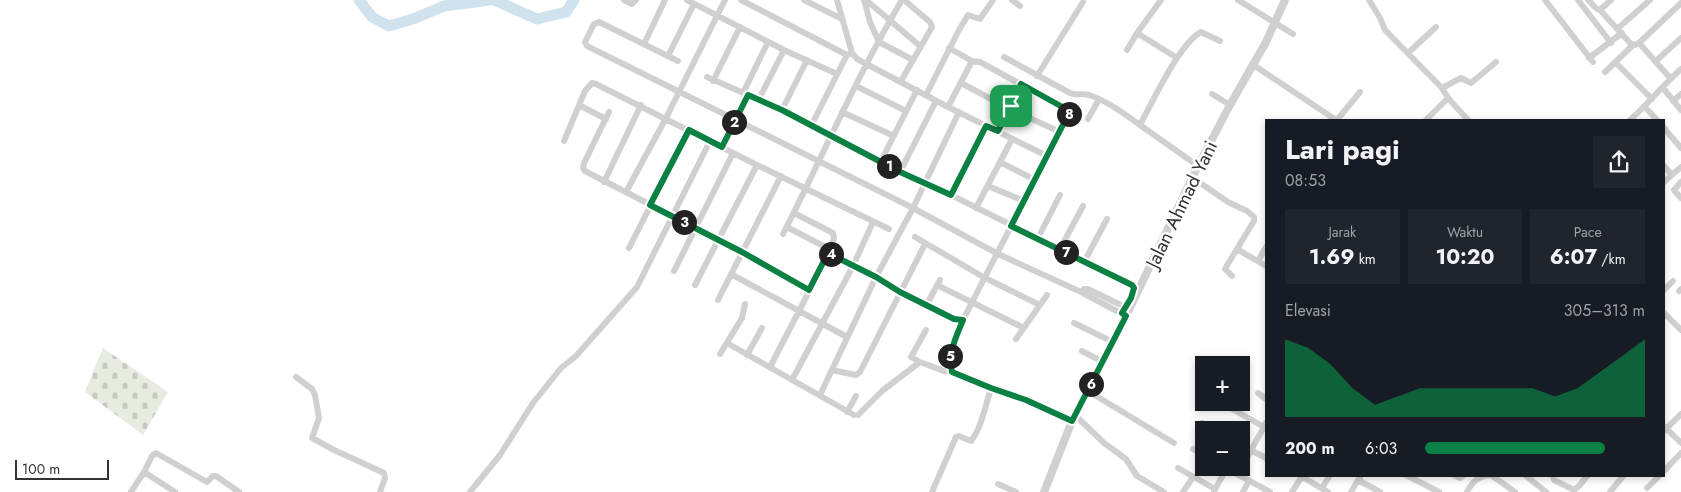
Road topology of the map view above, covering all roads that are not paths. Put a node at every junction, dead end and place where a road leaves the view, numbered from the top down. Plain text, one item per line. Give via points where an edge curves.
1 (624, 0) edge
2 (636, 0) edge
3 (665, 0) edge
4 (687, 0) edge
5 (725, 0) edge
6 (741, 0) edge
7 (804, 0) edge
8 (837, 0) edge
9 (865, 0) edge
10 (903, 0) edge
11 (993, 0) edge
12 (1012, 0) edge
13 (1161, 0) edge
14 (1238, 0) edge
15 (1285, 0) edge
16 (1369, 0) edge
17 (1545, 0) edge
18 (1578, 0) edge
19 (1588, 0) edge
20 (1610, 0) edge
21 (1650, 0) edge
22 (1083, 2) dead end
23 (1681, 3) edge
24 (694, 4) junction
25 (1020, 6) dead end
26 (1600, 10) junction
27 (718, 15) junction
28 (842, 19) junction
29 (890, 20) junction
30 (1276, 23) junction
31 (740, 27) junction
32 (1436, 27) dead end
33 (1619, 31) junction
34 (1137, 33) junction
35 (1293, 34) dead end
36 (1681, 38) edge
37 (1220, 41) dead end
38 (768, 42) junction
39 (878, 42) junction
40 (1611, 42) junction
41 (644, 44) junction
42 (1636, 44) junction
43 (920, 46) junction
44 (949, 48) junction
45 (784, 50) junction
46 (1127, 50) dead end
47 (1408, 53) junction
48 (849, 54) junction
49 (668, 56) junction
50 (1004, 58) dead end
51 (1177, 58) junction
52 (807, 60) junction
53 (913, 60) junction
54 (678, 61) dead end
55 (972, 61) junction
56 (1656, 61) junction
57 (1496, 62) dead end
58 (1615, 62) junction
59 (865, 64) junction
60 (1252, 64) junction
61 (1681, 69) edge
62 (1605, 72) dead end
63 (837, 74) junction
64 (1038, 76) junction
65 (1670, 78) junction
66 (901, 81) junction
67 (961, 83) junction
68 (1021, 84) junction
69 (856, 86) junction
70 (1442, 88) junction
71 (1663, 88) junction
72 (917, 90) junction
73 (679, 92) junction
74 (1360, 92) dead end
75 (746, 94) junction
76 (1212, 94) dead end
77 (1681, 94) edge
78 (926, 95) junction
79 (1448, 98) junction
80 (759, 99) junction
81 (1099, 99) junction
82 (1652, 99) junction
83 (936, 101) junction
84 (1673, 101) junction
85 (579, 105) junction
86 (641, 105) junction
87 (1230, 105) junction
88 (948, 107) junction
89 (1645, 107) junction
90 (1010, 109) junction
91 (782, 110) junction
92 (1681, 110) edge
93 (906, 111) junction
94 (610, 112) dead end
95 (842, 112) junction
96 (959, 112) junction
97 (666, 118) junction
98 (606, 119) junction
99 (735, 119) junction
100 (1088, 119) dead end
101 (1334, 119) edge
102 (1337, 119) edge
103 (1427, 119) edge
104 (1467, 119) edge
105 (1631, 119) edge
106 (1655, 119) edge
107 (1140, 125) junction
108 (811, 126) junction
109 (986, 126) junction
110 (1665, 129) edge
111 (689, 130) junction
112 (998, 131) junction
113 (1060, 132) junction
114 (831, 136) junction
115 (894, 136) junction
116 (1012, 139) junction
117 (564, 141) dead end
118 (710, 141) junction
119 (722, 147) junction
120 (1681, 148) edge
121 (733, 153) junction
122 (1047, 156) junction
123 (820, 162) junction
124 (881, 162) junction
125 (1000, 162) junction
126 (757, 165) junction
127 (1198, 166) junction
128 (1665, 167) edge
129 (1681, 167) edge
130 (900, 172) junction
131 (1672, 175) junction
132 (781, 176) junction
133 (1193, 178) junction
134 (1035, 180) junction
135 (1665, 181) edge
136 (604, 182) junction
137 (925, 182) junction
138 (1681, 182) edge
139 (988, 186) junction
140 (807, 189) junction
141 (626, 192) junction
142 (951, 195) junction
143 (1060, 195) dead end
144 (1681, 198) edge
145 (1024, 201) junction
146 (650, 205) junction
147 (1083, 206) dead end
148 (913, 208) junction
149 (976, 208) junction
150 (794, 213) junction
151 (673, 216) junction
152 (1107, 219) dead end
153 (873, 222) junction
154 (1011, 226) junction
155 (787, 227) junction
156 (696, 228) junction
157 (889, 229) dead end
158 (783, 234) dead end
159 (915, 238) dead end
160 (1038, 238) junction
161 (720, 240) junction
162 (925, 244) junction
163 (629, 248) dead end
164 (1237, 248) junction
165 (1265, 248) edge
166 (1060, 249) junction
167 (829, 251) junction
168 (742, 252) junction
169 (998, 254) junction
170 (1258, 261) junction
171 (1084, 262) junction
172 (1265, 265) edge
173 (853, 266) junction
174 (674, 271) dead end
175 (731, 274) junction
176 (1232, 276) dead end
177 (876, 277) junction
178 (985, 278) junction
179 (1673, 281) dead end
180 (695, 286) dead end
181 (1665, 289) edge
182 (809, 290) junction
183 (900, 292) junction
184 (1047, 295) dead end
185 (718, 300) dead end
186 (972, 303) junction
187 (745, 304) dead end
188 (926, 304) junction
189 (1040, 304) junction
190 (798, 311) junction
191 (1124, 312) junction
192 (1665, 314) edge
193 (963, 320) junction
194 (1074, 322) dead end
195 (823, 323) junction
196 (762, 328) dead end
197 (1024, 328) junction
198 (1680, 328) edge
199 (926, 330) dead end
200 (847, 336) junction
201 (1016, 339) dead end
202 (1113, 342) junction
203 (727, 343) junction
204 (1082, 351) dead end
205 (720, 354) dead end
206 (747, 354) junction
207 (920, 362) junction
208 (1103, 362) junction
209 (770, 367) junction
210 (832, 370) junction
211 (952, 372) junction
212 (296, 377) dead end
213 (792, 380) junction
214 (991, 388) junction
215 (1088, 391) junction
216 (1258, 394) dead end
217 (820, 395) junction
218 (856, 396) dead end
219 (1265, 398) edge
220 (1238, 411) edge
221 (847, 412) junction
222 (1681, 414) edge
223 (1074, 418) junction
224 (1265, 425) edge
225 (1665, 429) edge
226 (1174, 443) dead end
227 (1681, 443) edge
228 (1252, 450) junction
229 (1250, 453) edge
230 (1681, 454) edge
231 (1265, 457) edge
232 (1178, 468) dead end
233 (1665, 470) edge
234 (144, 472) junction
235 (1193, 476) junction
236 (1222, 476) edge
237 (1241, 476) edge
238 (1300, 477) edge
239 (1303, 477) edge
240 (1329, 477) edge
241 (1360, 477) edge
242 (1410, 477) edge
243 (1482, 477) edge
244 (1492, 477) edge
245 (1527, 477) edge
246 (1553, 477) edge
247 (1586, 477) edge
248 (1622, 477) edge
249 (1658, 477) edge
250 (1249, 481) junction
251 (998, 484) dead end
252 (1505, 489) edge
253 (1325, 490) edge
254 (1645, 490) edge
255 (134, 491) edge
256 (1214, 491) edge
257 (1611, 491) edge
258 (175, 492) edge
259 (239, 492) edge
260 (380, 492) edge
261 (470, 492) edge
262 (932, 492) edge
263 (1016, 492) edge
264 (1044, 492) edge
265 (1164, 492) edge
266 (1183, 492) edge
267 (1243, 492) edge
268 (1270, 492) edge
269 (1292, 492) edge
270 (1351, 492) edge
271 (1380, 492) edge
272 (1439, 492) edge
273 (1467, 492) edge
274 (1515, 492) edge
275 (1546, 492) edge

1 - 2 street via 632,4
3 - 41 street
4 - 24 street
5 - 27 street
6 - 48 street
7 - 28 street
8 - 28 street
9 - 29 street
9 - 39 street
10 - 29 street
10 - 43 street via 932,25
11 - 44 street via 980,19 968,15
12 - 25 street
13 - 34 street
14 - 30 street
15 - 30 street, Jalan Ahmad Yani
16 - 47 street via 1385,30
17 - 40 street via 1591,60
18 - 40 street
19 - 26 street
20 - 26 street
21 - 33 street
22 - 64 street
23 - 42 street
24 - 27 street
24 - 49 street
26 - 33 street
27 - 31 street
27 - 73 street
28 - 48 street
29 - 39 street
29 - 43 street
30 - 35 street
30 - 60 street, Jalan Ahmad Yani
31 - 38 street
31 - 75 street via 710,79
32 - 47 street
33 - 40 street
33 - 42 street
34 - 46 street
34 - 51 street
36 - 56 street
37 - 51 street via 1200,32
38 - 45 street
38 - 75 street
39 - 53 street
39 - 59 street
41 - 49 street
41 - 73 street via 598,22 585,42 587,46
42 - 56 street
42 - 58 street
43 - 53 street
44 - 55 street
44 - 78 street
45 - 52 street
45 - 80 street
47 - 70 street
48 - 59 street
48 - 63 street
49 - 54 street
50 - 64 street
51 - 107 street
52 - 63 street
52 - 91 street
53 - 66 street
55 - 67 street
55 - 68 street
56 - 65 street
57 - 70 street via 1471,83 1461,78
58 - 62 street
58 - 82 street
59 - 66 street
59 - 69 street
60 - 87 street, Jalan Ahmad Yani
60 - 101 street
61 - 65 street
63 - 108 street
64 - 81 street via 1075,95 1086,94
65 - 71 street
66 - 72 street
67 - 88 street
67 - 90 street
68 - 90 street
68 - 113 street via 1068,111
69 - 93 street
69 - 95 street
70 - 79 street
71 - 82 street
71 - 84 street
72 - 78 street
72 - 93 street
73 - 97 street
73 - 99 street
74 - 102 street
75 - 80 street
75 - 99 street
76 - 87 street
77 - 84 street
78 - 83 street
79 - 103 street
79 - 104 street
80 - 91 street
81 - 100 street
81 - 107 street
82 - 89 street
83 - 88 street
83 - 130 street
84 - 92 street
85 - 86 street via 592,83
85 - 98 street
85 - 117 street
86 - 97 street
86 - 136 street
87 - 127 street, Jalan Ahmad Yani
88 - 96 street
89 - 105 street
89 - 106 street
90 - 112 street
90 - 113 street
91 - 108 street
93 - 115 street
94 - 98 street
95 - 114 street
95 - 115 street
96 - 109 street
96 - 137 street
97 - 111 street
97 - 141 street
98 - 136 street via 583,166 586,172
99 - 119 street
99 - 123 street
107 - 127 street
108 - 114 street
109 - 112 street
109 - 142 street
110 - 120 street
111 - 118 street
111 - 146 street
112 - 116 street
113 - 122 street
114 - 123 street
114 - 124 street
115 - 124 street
116 - 122 street
116 - 125 street
118 - 119 street
118 - 151 street
119 - 121 street
121 - 126 street
121 - 156 street
122 - 134 street
123 - 140 street
123 - 148 street
124 - 130 street
125 - 134 street
125 - 139 street
126 - 132 street
126 - 161 street
127 - 133 street, Jalan Ahmad Yani
128 - 131 street
129 - 131 street
130 - 137 street
131 - 135 street
132 - 140 street
132 - 168 street
133 - 164 street via 1254,217
133 - 191 street, Jalan Ahmad Yani
134 - 145 street
136 - 141 street
137 - 142 street
137 - 148 street
138 - 144 street via 1674,190
139 - 145 street
139 - 149 street
140 - 150 street
140 - 153 street
141 - 146 street
142 - 149 street
143 - 160 street
145 - 154 street
146 - 151 street
146 - 163 street
147 - 166 street
148 - 169 street
148 - 177 street
149 - 154 street
150 - 155 street
150 - 167 street via 832,233 834,238
151 - 156 street
151 - 261 street via 637,287 576,356 561,368
152 - 171 street
153 - 157 street
153 - 173 street
154 - 160 street
154 - 169 street
155 - 158 street
155 - 167 street
156 - 161 street
156 - 174 street
159 - 162 street
160 - 166 street
161 - 168 street
161 - 180 street
162 - 178 street
162 - 183 street
164 - 170 street
164 - 176 street via 1225,269
165 - 170 street
166 - 171 street
167 - 173 street
167 - 182 street
168 - 175 street
168 - 182 street
169 - 178 street
169 - 191 street
170 - 172 street
171 - 191 street via 1134,287
173 - 177 street
173 - 195 street
175 - 185 street
175 - 190 street
177 - 183 street
177 - 200 street
178 - 186 street
178 - 189 street
179 - 181 street
182 - 190 street
183 - 188 street
183 - 210 street via 860,372 856,375
184 - 189 street
186 - 188 street via 939,283
186 - 193 street
186 - 197 street
187 - 203 street via 742,318
188 - 193 street via 954,319
189 - 197 street
190 - 195 street
190 - 209 street
191 - 202 street, Jalan Ahmad Yani
192 - 198 street
193 - 211 street via 953,344
194 - 202 street
195 - 200 street
195 - 213 street
196 - 206 street
197 - 201 street
199 - 207 street via 911,357
200 - 210 street
202 - 208 street, Jalan Ahmad Yani
203 - 205 street
203 - 206 street
204 - 208 street
206 - 209 street
207 - 211 street
207 - 221 street via 856,415
208 - 215 street, Jalan Ahmad Yani
209 - 213 street
210 - 217 street
211 - 214 street
212 - 260 street via 315,395 319,418 312,439 384,472
213 - 217 street
214 - 223 street
214 - 262 street via 973,439 956,437
215 - 223 street, Jalan Ahmad Yani
215 - 226 street
216 - 219 street
217 - 221 street
218 - 221 street
220 - 224 street
222 - 225 street
223 - 264 street, Jalan Ahmad Yani
223 - 265 street via 1126,459 1138,477
224 - 228 street
225 - 227 street
228 - 229 street
228 - 231 street
230 - 233 street
232 - 235 street
234 - 255 street
234 - 258 street
234 - 259 street via 152,456 157,454 207,482 217,476
235 - 256 street
235 - 266 street
236 - 256 street
237 - 250 street
238 - 269 street
239 - 253 street
240 - 253 street
241 - 270 street
241 - 271 street
242 - 272 street
243 - 273 street
244 - 252 street
245 - 275 street
246 - 247 street via 1574,490
248 - 257 street
249 - 254 street
250 - 267 street
250 - 268 street
251 - 263 street
252 - 274 street

